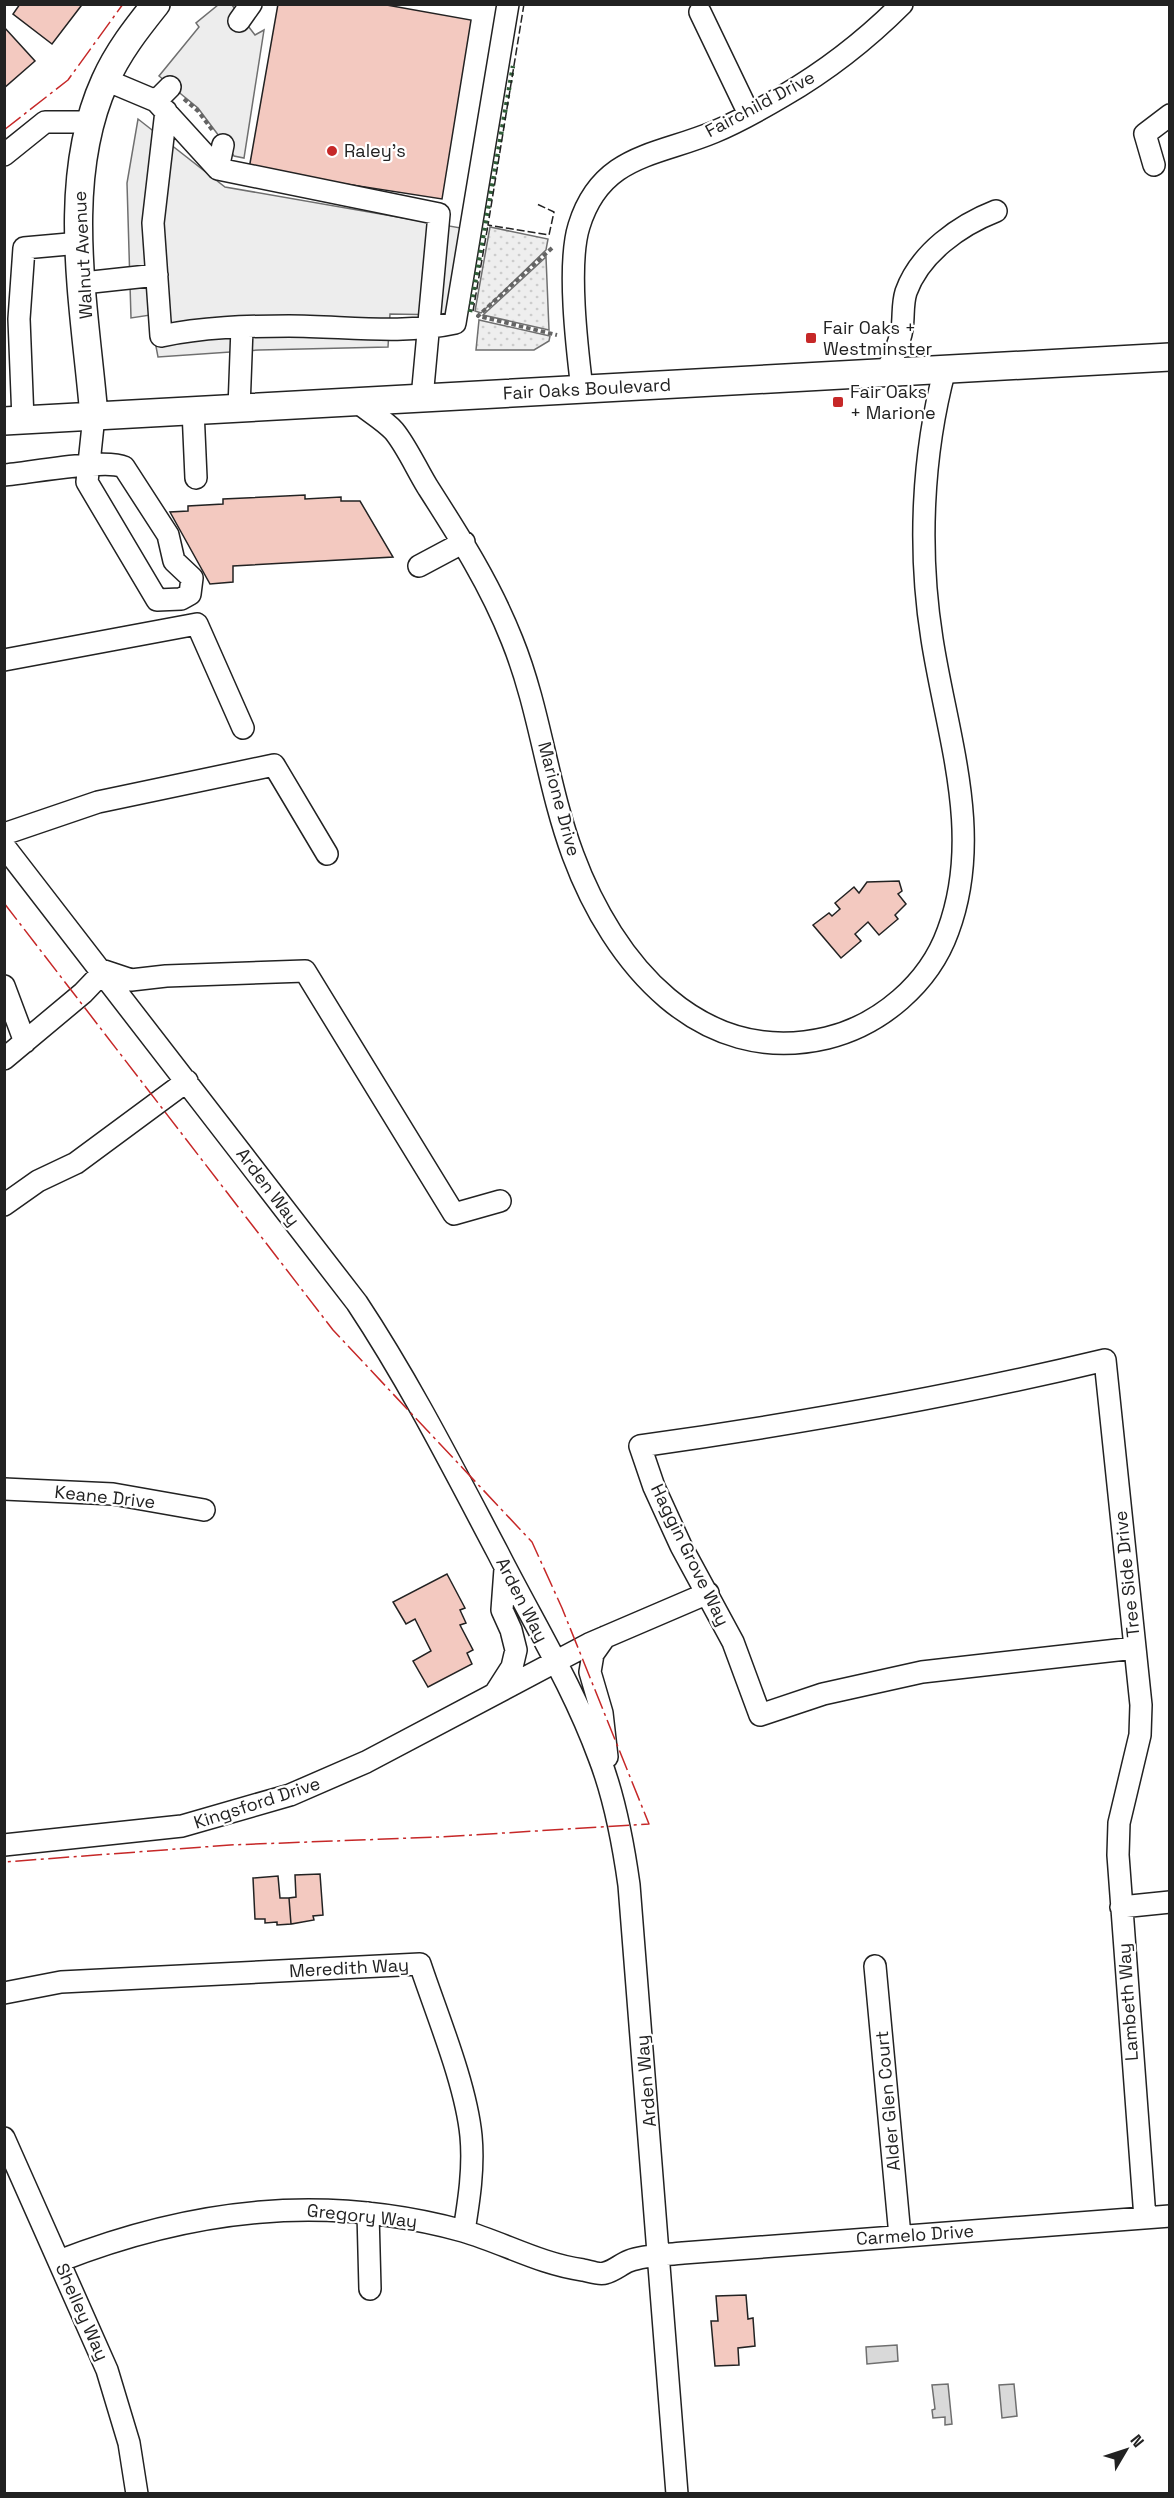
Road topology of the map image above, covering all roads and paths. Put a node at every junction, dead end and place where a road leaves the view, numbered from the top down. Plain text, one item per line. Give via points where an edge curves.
1 (156, 4) edge
2 (508, 4) edge
3 (902, 4) edge
4 (700, 12) dead end
5 (106, 80) junction
6 (164, 100) junction
7 (749, 114) junction
8 (1170, 115) edge
9 (90, 122) junction
10 (223, 145) dead end
11 (4, 155) edge
12 (1154, 165) dead end
13 (218, 169) junction
14 (996, 211) dead end
15 (439, 214) junction
16 (472, 222) junction
17 (80, 243) junction
18 (552, 248) dead end
19 (157, 274) junction
20 (83, 283) junction
21 (12, 320) edge
22 (242, 328) junction
23 (428, 329) junction
24 (557, 335) dead end
25 (1170, 357) edge
26 (945, 369) junction
27 (887, 372) junction
28 (582, 389) junction
29 (422, 398) junction
30 (356, 402) junction
31 (239, 408) junction
32 (193, 410) junction
33 (94, 416) junction
34 (14, 420) edge
35 (89, 466) junction
36 (4, 475) edge
37 (196, 478) dead end
38 (464, 542) junction
39 (419, 566) dead end
40 (4, 660) edge
41 (243, 728) dead end
42 (4, 834) edge
43 (4, 846) edge
44 (327, 854) dead end
45 (104, 971) junction
46 (4, 986) edge
47 (25, 1042) junction
48 (4, 1059) edge
49 (187, 1081) junction
50 (500, 1201) dead end
51 (4, 1205) edge
52 (1105, 1360) joint
53 (4, 1489) edge
54 (204, 1510) dead end
55 (506, 1568) junction
56 (708, 1593) junction
57 (605, 1638) junction
58 (1135, 1648) junction
59 (554, 1662) junction
60 (492, 1696) junction
61 (608, 1785) junction
62 (1128, 1786) joint
63 (4, 1845) edge
64 (1170, 1902) edge
65 (1121, 1907) junction
66 (875, 1966) dead end
67 (4, 1993) edge
68 (4, 2138) edge
69 (368, 2213) junction
70 (1170, 2216) edge
71 (1145, 2218) junction
72 (464, 2231) junction
73 (900, 2236) junction
74 (660, 2256) junction
75 (59, 2261) junction
76 (370, 2289) dead end
77 (137, 2493) edge
78 (677, 2493) edge

1 - 5 main road, Walnut Avenue via 130,36
2 - 16 street
3 - 7 street, Fairchild Drive via 838,60
4 - 7 street
5 - 6 street
5 - 9 main road, Walnut Avenue
6 - 13 street
6 - 19 street via 153,223
7 - 28 street, Fairchild Drive via 714,132 630,162 608,178 591,200 579,226 574,253
8 - 12 street via 1145,134
9 - 11 street via 45,122
9 - 17 main road, Walnut Avenue via 79,183
10 - 13 street
13 - 15 street
14 - 27 street via 960,228 937,248 915,277 906,294 902,329
15 - 16 street
15 - 23 street
16 - 23 street via 455,323
17 - 20 main road, Walnut Avenue
17 - 21 street via 24,248
18 - 24 path via 478,316
19 - 20 street
19 - 22 street via 161,336 191,330
20 - 33 main road, Walnut Avenue
21 - 34 street
22 - 23 street
22 - 31 street
23 - 29 street
25 - 26 main road, Fair Oaks Boulevard
26 - 27 main road, Fair Oaks Boulevard
26 - 38 street, Marione Drive via 929,464 924,555 932,640 963,809 962,871 948,932 926,972 881,1014 840,1034 794,1043 733,1036 678,1009 635,965 590,894 573,855 529,685 491,591
27 - 28 main road, Fair Oaks Boulevard
28 - 29 main road, Fair Oaks Boulevard
29 - 30 main road, Fair Oaks Boulevard
30 - 31 main road, Fair Oaks Boulevard
30 - 38 street, Marione Drive via 393,430
31 - 32 main road, Fair Oaks Boulevard
32 - 33 main road, Fair Oaks Boulevard
32 - 37 street
33 - 34 main road, Fair Oaks Boulevard
33 - 35 street
35 - 35 street via 87,482 157,600 181,599 190,594 192,578 174,561 168,535 124,467
35 - 36 street
38 - 39 street
40 - 41 street via 197,624
42 - 44 street via 98,802 274,765
43 - 45 street, Arden Way
45 - 47 street
45 - 49 street, Arden Way
45 - 50 street via 131,980 305,971 454,1214
46 - 47 street
47 - 48 street
49 - 51 street via 76,1163 38,1181
49 - 55 street, Arden Way via 357,1303 393,1357
52 - 56 street, Haggin Grove Way via 904,1404 640,1446 681,1546
52 - 58 street, Tree Side Drive
53 - 54 street, Keane Drive via 112,1494
55 - 59 street, Arden Way
55 - 60 street via 502,1610 516,1650 512,1667
56 - 57 street, Kingsford Drive
56 - 58 street, Haggin Grove Way via 733,1642 760,1715 823,1694 922,1672
57 - 59 street, Kingsford Drive
57 - 61 street via 593,1654 590,1671 602,1713
58 - 62 street, Tree Side Drive via 1140,1735
59 - 60 street, Kingsford Drive
59 - 61 street, Arden Way via 585,1723
60 - 63 street, Kingsford Drive via 338,1775 259,1806 182,1826
61 - 74 street, Arden Way via 629,1886
62 - 65 street, Lambeth Way via 1119,1823
64 - 65 street
65 - 71 street, Lambeth Way
66 - 73 street, Alder Glen Court
67 - 72 street, Meredith Way via 61,1982 420,1964 465,2103 471,2134 471,2181
68 - 75 street, Shelley Way
69 - 72 street, Gregory Way
69 - 75 street, Gregory Way via 307,2209 203,2218 142,2232
69 - 76 street
70 - 71 street, Carmelo Drive
71 - 73 street, Carmelo Drive
72 - 74 street, Gregory Way via 562,2267 605,2274 630,2260
73 - 74 street, Carmelo Drive
74 - 78 street, Arden Way
75 - 77 street, Shelley Way via 122,2413

